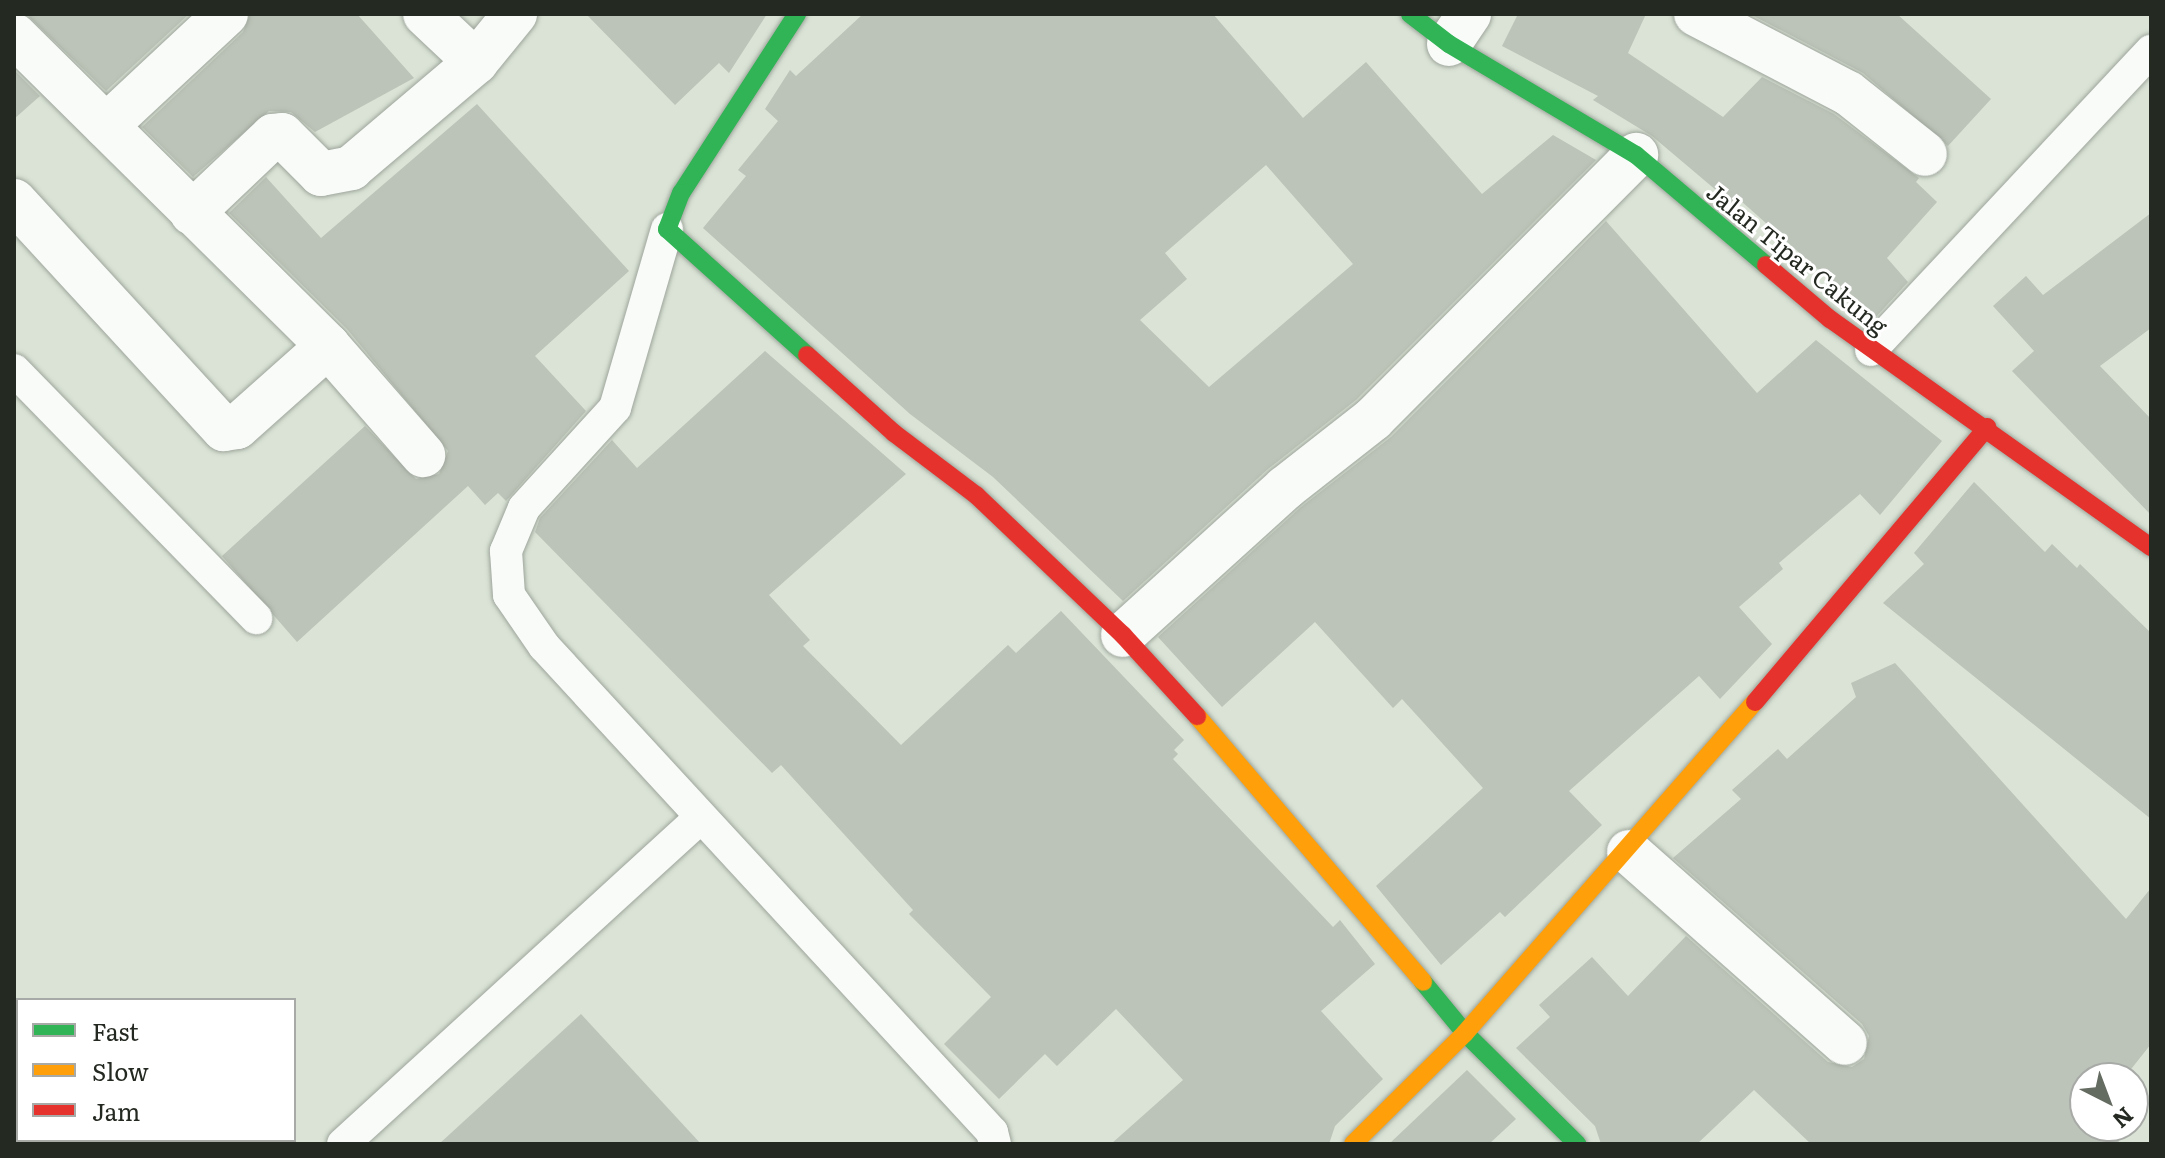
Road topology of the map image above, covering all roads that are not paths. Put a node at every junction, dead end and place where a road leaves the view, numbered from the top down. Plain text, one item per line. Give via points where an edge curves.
1 (226, 14) edge
2 (425, 14) edge
3 (515, 14) edge
4 (1410, 14) edge
5 (1696, 14) edge
6 (785, 20) edge
7 (1459, 29) edge
8 (14, 35) edge
9 (2151, 51) edge
10 (476, 62) junction
11 (106, 126) junction
12 (1925, 154) dead end
13 (1636, 155) junction
14 (14, 201) edge
15 (192, 213) junction
16 (667, 229) junction
17 (328, 346) junction
18 (1871, 350) junction
19 (14, 370) edge
20 (1987, 427) junction
21 (423, 455) dead end
22 (2151, 547) edge
23 (256, 618) dead end
24 (1123, 635) junction
25 (700, 818) junction
26 (1629, 852) junction
27 (1465, 1033) junction
28 (1845, 1043) dead end
29 (343, 1144) edge
30 (995, 1144) edge
31 (1353, 1144) edge
32 (1577, 1144) edge

1 - 11 street
2 - 10 street
3 - 10 street
4 - 7 street, Jalan Tipar Cakung
5 - 12 street via 1848,93
6 - 16 street via 681,193
7 - 13 street, Jalan Tipar Cakung
8 - 11 street
9 - 18 lane
10 - 15 street via 351,168 321,174 282,135 273,136
11 - 15 street
13 - 18 street, Jalan Tipar Cakung
13 - 24 street via 1373,419 1285,488
14 - 17 street via 224,429 237,427
15 - 17 street
16 - 24 street via 894,433 976,495
16 - 25 lane via 615,408 524,508 506,551 509,595 544,646
17 - 21 street
18 - 20 street, Jalan Tipar Cakung
19 - 23 lane
20 - 22 street, Jalan Tipar Cakung
20 - 26 street
24 - 27 street via 1276,804
25 - 29 lane
25 - 30 lane via 992,1132
26 - 27 street
26 - 28 street
27 - 31 street
27 - 32 street

